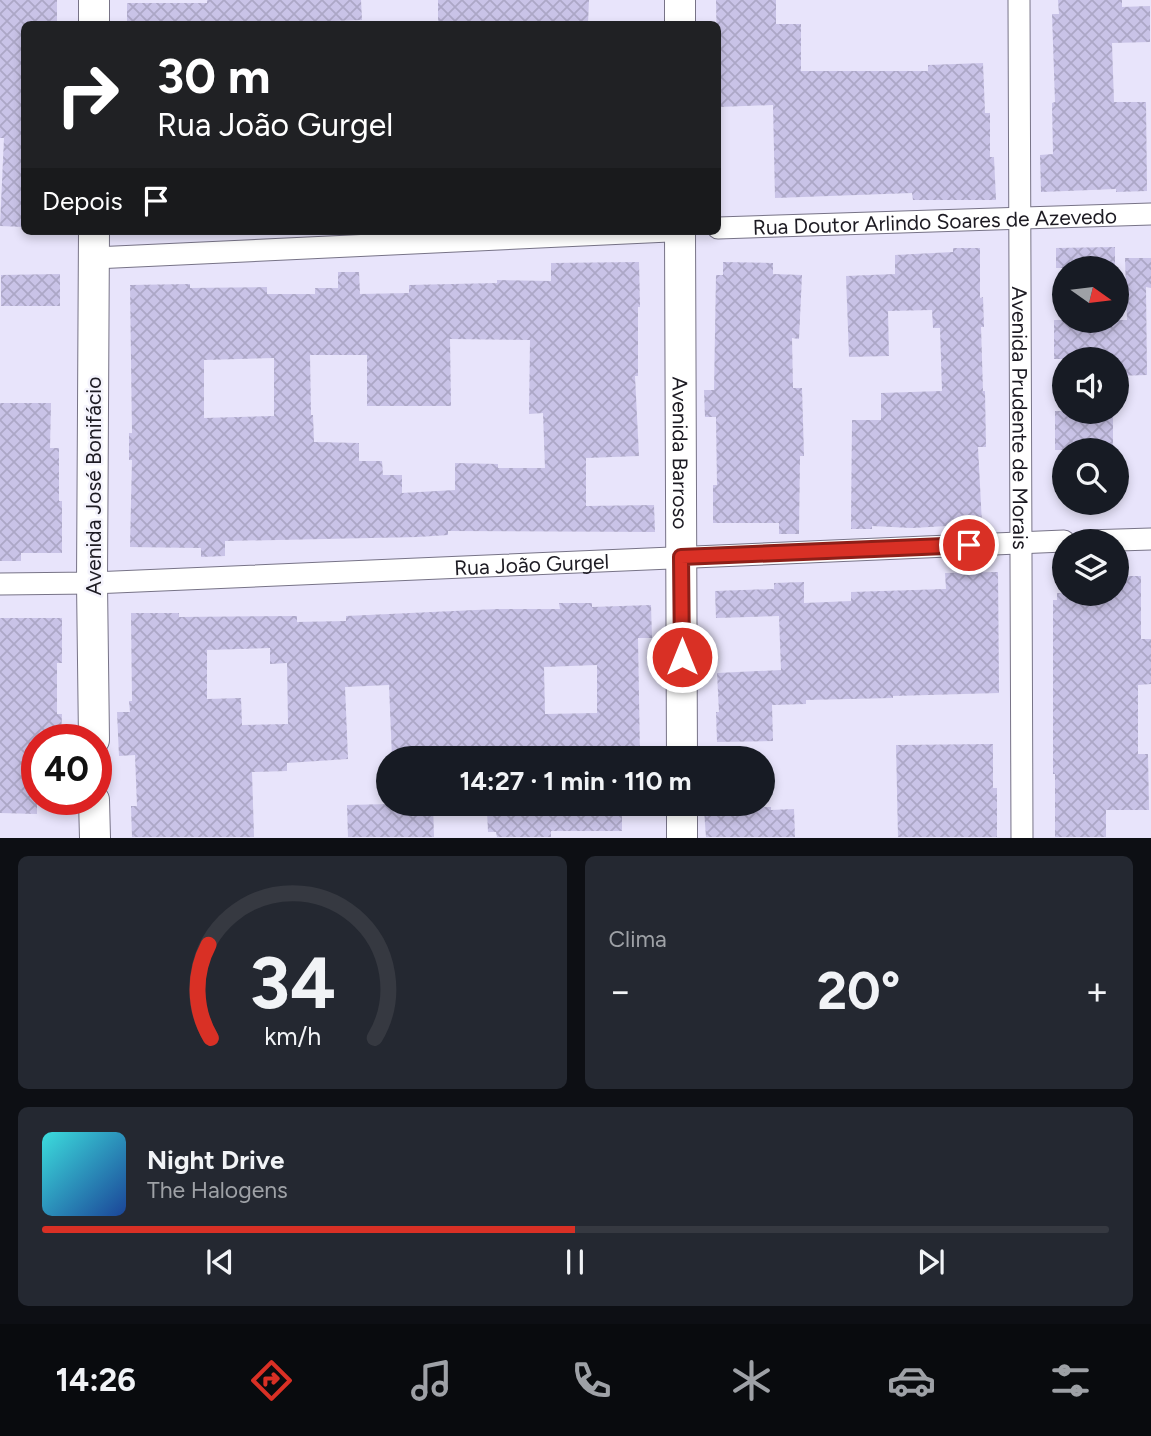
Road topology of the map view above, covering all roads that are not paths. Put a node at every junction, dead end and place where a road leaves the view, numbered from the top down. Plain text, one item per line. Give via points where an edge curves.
1 (94, 0) edge
2 (680, 0) edge
3 (1019, 0) edge
4 (94, 21) edge
5 (680, 21) edge
6 (1151, 214) edge
7 (1019, 218) junction
8 (721, 228) edge
9 (492, 235) edge
10 (680, 235) edge
11 (94, 244) edge
12 (1151, 539) edge
13 (1129, 540) edge
14 (1052, 542) edge
15 (1021, 543) junction
16 (681, 557) junction
17 (92, 583) junction
18 (0, 584) edge
19 (94, 724) edge
20 (682, 746) edge
21 (94, 815) edge
22 (682, 816) edge
23 (95, 838) edge
24 (682, 838) edge
25 (1022, 838) edge

1 - 4 street
2 - 5 street
3 - 7 street, Avenida Prudente de Morais
6 - 7 street, Rua Doutor Arlindo Soares de Azevedo
7 - 8 street, Rua Doutor Arlindo Soares de Azevedo
7 - 15 street, Avenida Prudente de Morais
9 - 11 street
10 - 16 street, Avenida Barroso
11 - 17 street, Avenida José Bonifácio
12 - 13 street
14 - 15 street, Rua João Gurgel
15 - 16 street, Rua João Gurgel
15 - 25 street, Avenida Prudente de Morais
16 - 17 street, Rua João Gurgel
16 - 20 street, Avenida Barroso
17 - 18 street, Rua João Gurgel
17 - 19 street, Avenida José Bonifácio
21 - 23 street
22 - 24 street

